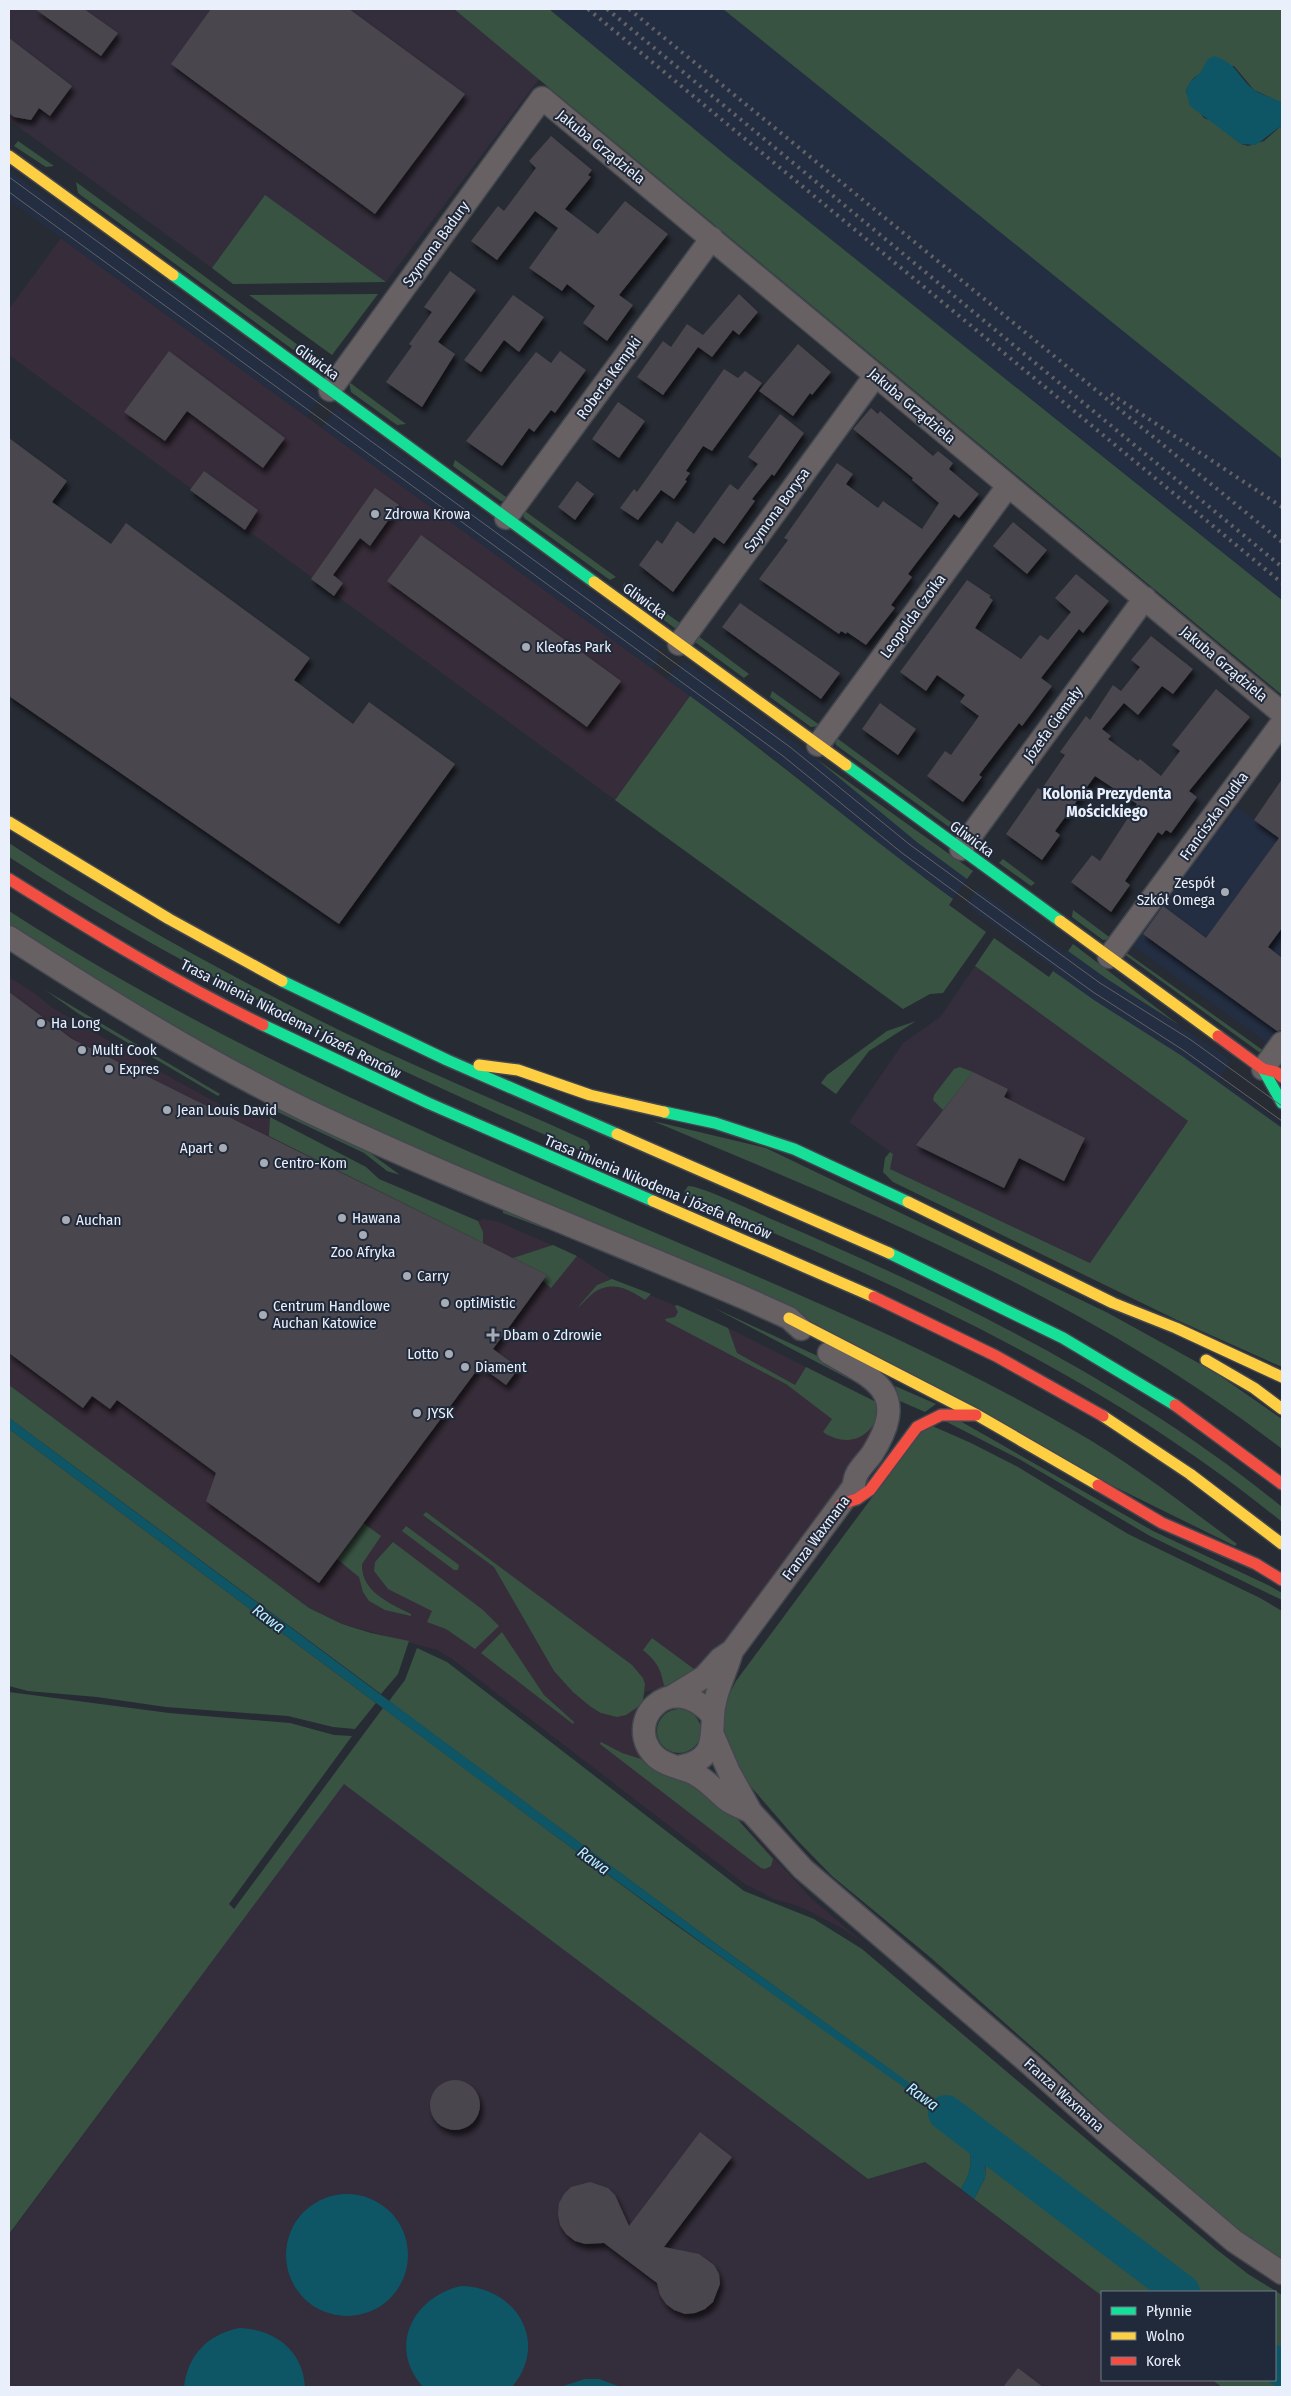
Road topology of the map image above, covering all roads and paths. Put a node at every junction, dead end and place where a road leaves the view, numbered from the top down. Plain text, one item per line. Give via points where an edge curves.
1 (542, 98) joint
2 (9, 156) edge
3 (712, 238) junction
4 (875, 376) junction
5 (330, 390) junction
6 (1008, 486) junction
7 (506, 518) junction
8 (1146, 598) junction
9 (679, 644) junction
10 (1282, 713) edge
11 (1282, 723) edge
12 (818, 745) junction
13 (9, 822) edge
14 (961, 850) junction
15 (9, 879) edge
16 (9, 937) edge
17 (1109, 957) junction
18 (1282, 1043) edge
19 (448, 1061) junction
20 (1273, 1073) edge
21 (1282, 1103) edge
22 (1116, 1304) junction
23 (789, 1318) junction
24 (1162, 1335) dead end
25 (1192, 1352) dead end
26 (1282, 1377) edge
27 (1282, 1409) edge
28 (977, 1415) junction
29 (1282, 1484) edge
30 (841, 1504) junction
31 (1282, 1544) edge
32 (1282, 1580) edge
33 (732, 1651) junction
34 (673, 1696) junction
35 (713, 1726) junction
36 (678, 1767) junction
37 (751, 1812) junction
38 (1282, 2273) edge

1 - 3 street, Jakuba Grządziela
1 - 5 street, Szymona Badury
2 - 5 main road, Gliwicka
3 - 4 street, Jakuba Grządziela
3 - 7 street, Roberta Kempki
4 - 6 street, Jakuba Grządziela
4 - 9 street, Szymona Borysa
5 - 7 main road, Gliwicka
6 - 8 street, Jakuba Grządziela
6 - 12 street, Leopolda Czoika
7 - 9 main road, Gliwicka
8 - 10 street, Jakuba Grządziela
8 - 14 street, Józefa Ciemały
9 - 12 main road, Gliwicka
11 - 17 street, Franciszka Dudka
12 - 14 main road, Gliwicka
13 - 19 main road, Trasa imienia Nikodema i Józefa Renców via 204,939 307,994
14 - 17 main road, Gliwicka
15 - 31 main road, Trasa imienia Nikodema i Józefa Renców via 142,960 351,1069 862,1292 1036,1378 1153,1448
16 - 23 street, Franza Waxmana via 133,1016 304,1109 417,1161
17 - 20 main road, Gliwicka
18 - 20 street
19 - 22 main road via 518,1070 590,1095 715,1123 794,1149 907,1200
19 - 29 main road, Trasa imienia Nikodema i Józefa Renców via 844,1232 1003,1307 1138,1380
20 - 21 main road, Gliwicka
22 - 24 main road
22 - 26 main road
23 - 28 main road
23 - 30 street, Franza Waxmana via 826,1351 868,1375 884,1390 888,1409 884,1429
25 - 27 main road via 1254,1388
28 - 30 main road via 941,1415 928,1419 915,1429 867,1494 855,1502
28 - 32 main road via 1162,1523 1256,1564
30 - 33 street, Franza Waxmana
33 - 34 street via 704,1677
33 - 35 street via 718,1690
34 - 35 street via 682,1695 699,1702
34 - 36 street via 660,1700 651,1708 644,1728 646,1741 656,1757
35 - 36 street via 703,1756
35 - 37 street via 729,1772
36 - 37 street via 702,1778 729,1801
37 - 38 street, Franza Waxmana via 803,1869 850,1912 1234,2241

